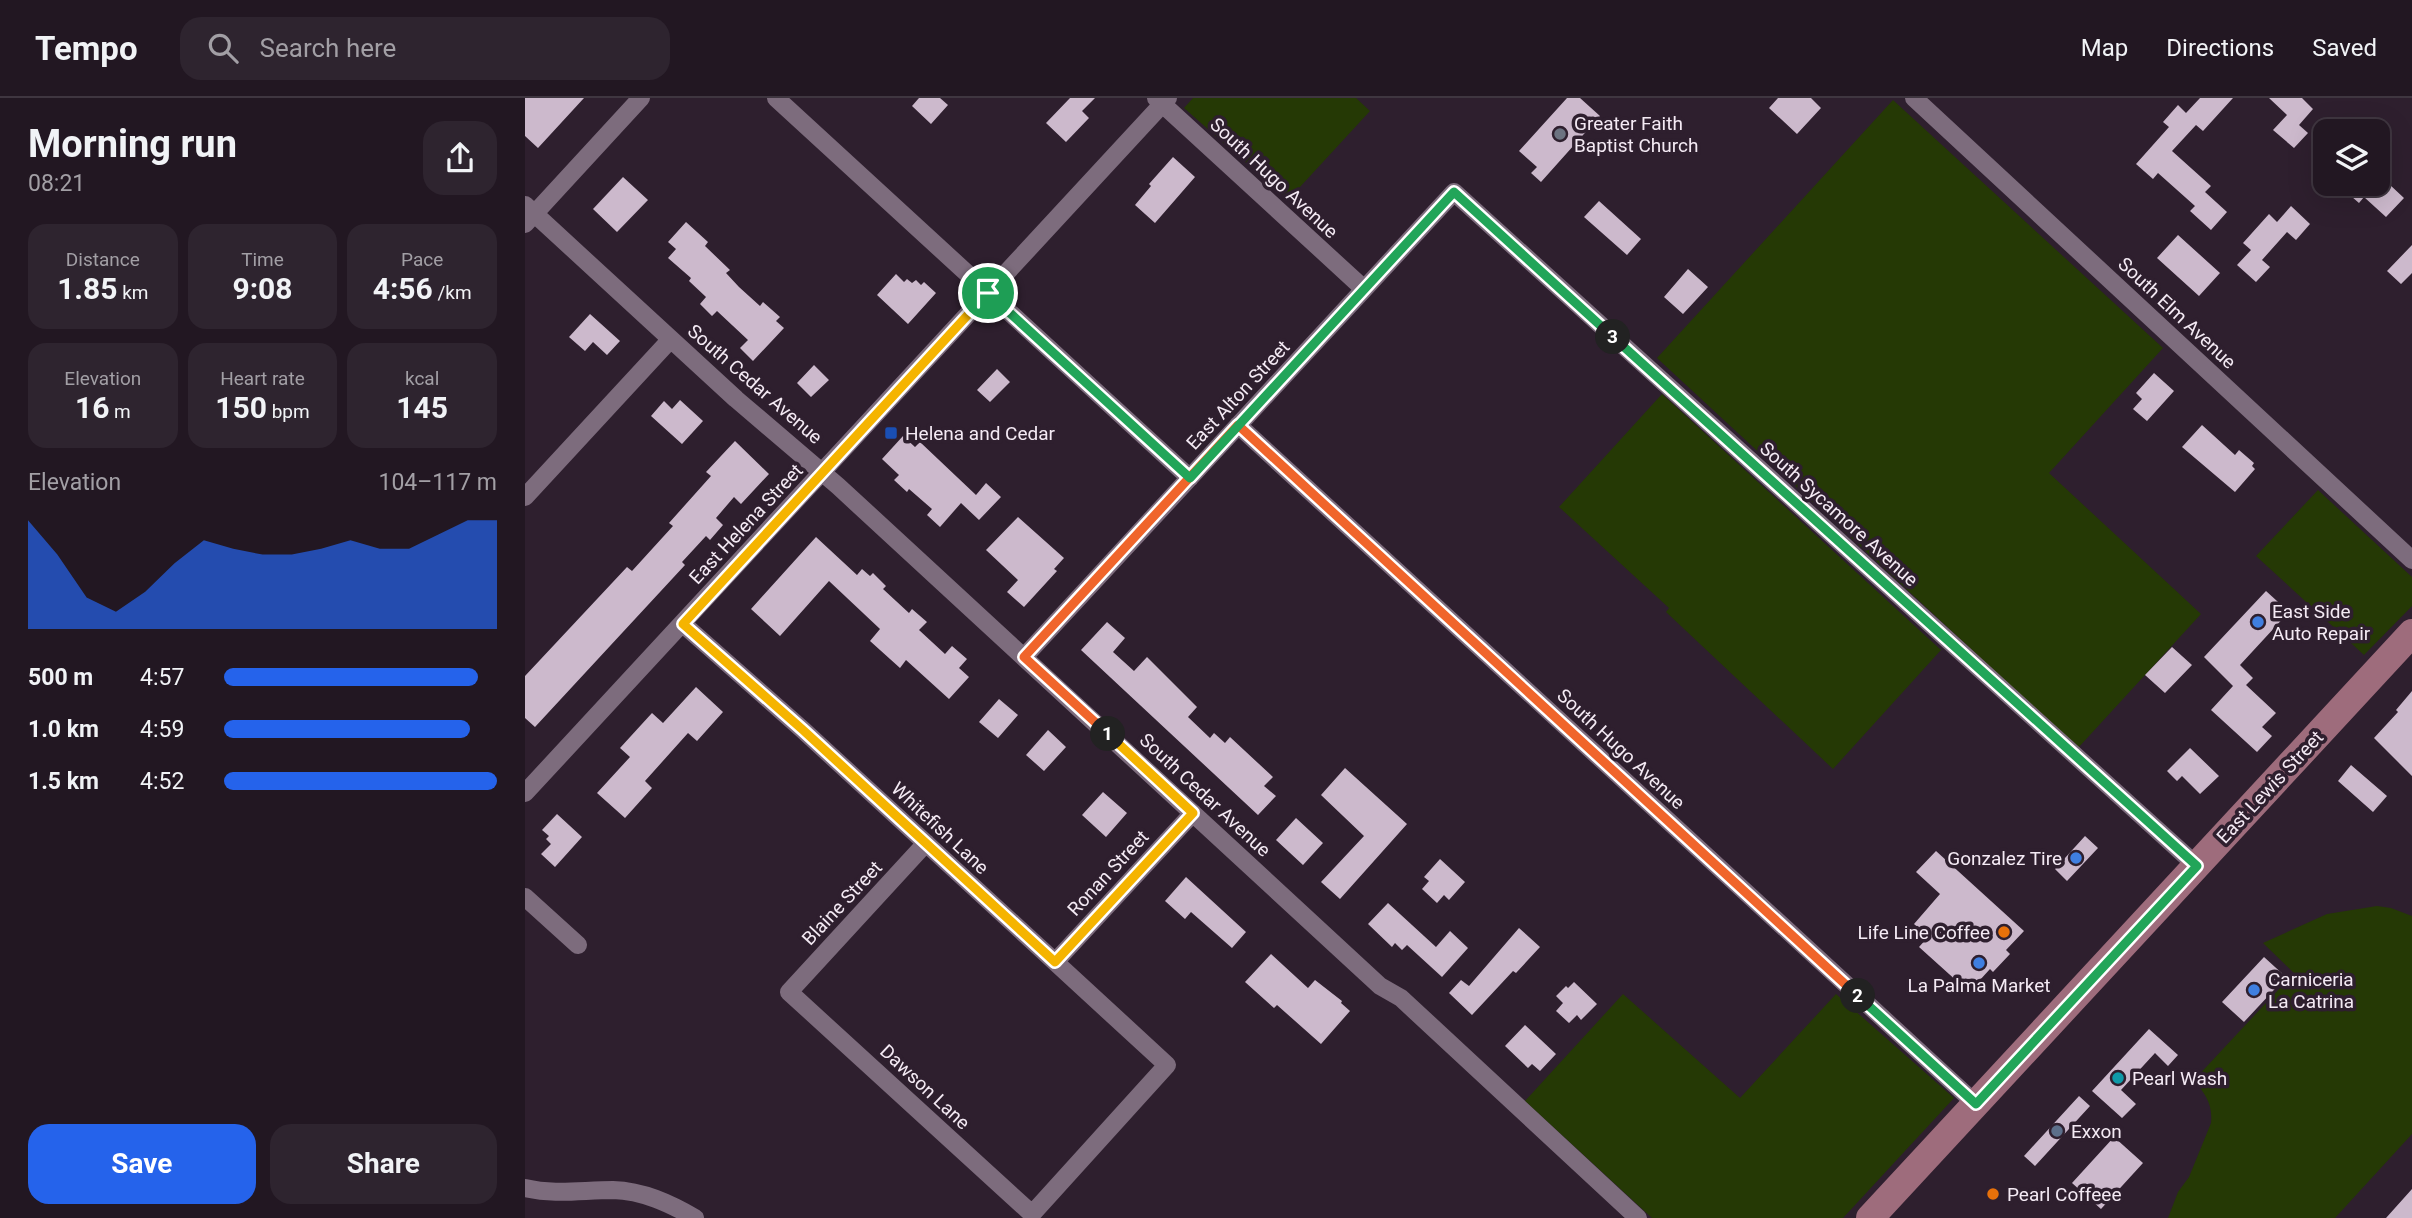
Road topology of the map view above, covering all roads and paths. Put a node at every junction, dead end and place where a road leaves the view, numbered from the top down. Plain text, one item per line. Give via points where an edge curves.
1 (641, 98) edge
2 (776, 98) edge
3 (1914, 98) edge
4 (1162, 100) edge
5 (1454, 192) joint
6 (528, 214) edge
7 (1364, 289) junction
8 (988, 293) junction
9 (671, 339) junction
10 (1238, 425) junction
11 (823, 473) junction
12 (1190, 478) junction
13 (525, 497) edge
14 (2412, 560) edge
15 (683, 624) junction
16 (2412, 633) edge
17 (1024, 657) junction
18 (525, 793) edge
19 (1193, 813) junction
20 (926, 843) junction
21 (2197, 866) junction
22 (525, 897) edge
23 (578, 945) dead end
24 (1055, 962) junction
25 (789, 992) joint
26 (1976, 1104) junction
27 (525, 1188) edge
28 (1032, 1214) joint
29 (695, 1218) edge
30 (1639, 1218) edge
31 (1870, 1218) edge

1 - 6 street
2 - 8 street
3 - 14 street, South Elm Avenue
4 - 7 street, South Hugo Avenue
4 - 8 street, East Helena Street
5 - 7 street, East Alton Street
5 - 21 street, South Sycamore Avenue
6 - 9 street, South Cedar Avenue
7 - 10 street, East Alton Street
8 - 11 street, East Helena Street
8 - 12 street
9 - 11 street, South Cedar Avenue
9 - 13 street
10 - 12 street, East Alton Street
10 - 26 street, South Hugo Avenue
11 - 15 street, East Helena Street
11 - 17 street, South Cedar Avenue
12 - 17 street, East Alton Street
15 - 18 street, East Helena Street
15 - 20 street, Whitefish Lane
16 - 21 main road, East Lewis Street
17 - 19 street, South Cedar Avenue
19 - 24 street, Ronan Street
19 - 30 street, South Cedar Avenue
20 - 24 street, Whitefish Lane
20 - 25 street, Blaine Street
21 - 26 main road, East Lewis Street
22 - 23 street
24 - 28 street, Whitefish Lane via 1167,1065
25 - 28 street, Dawson Lane
26 - 31 main road, East Lewis Street
27 - 29 street via 637,1192

